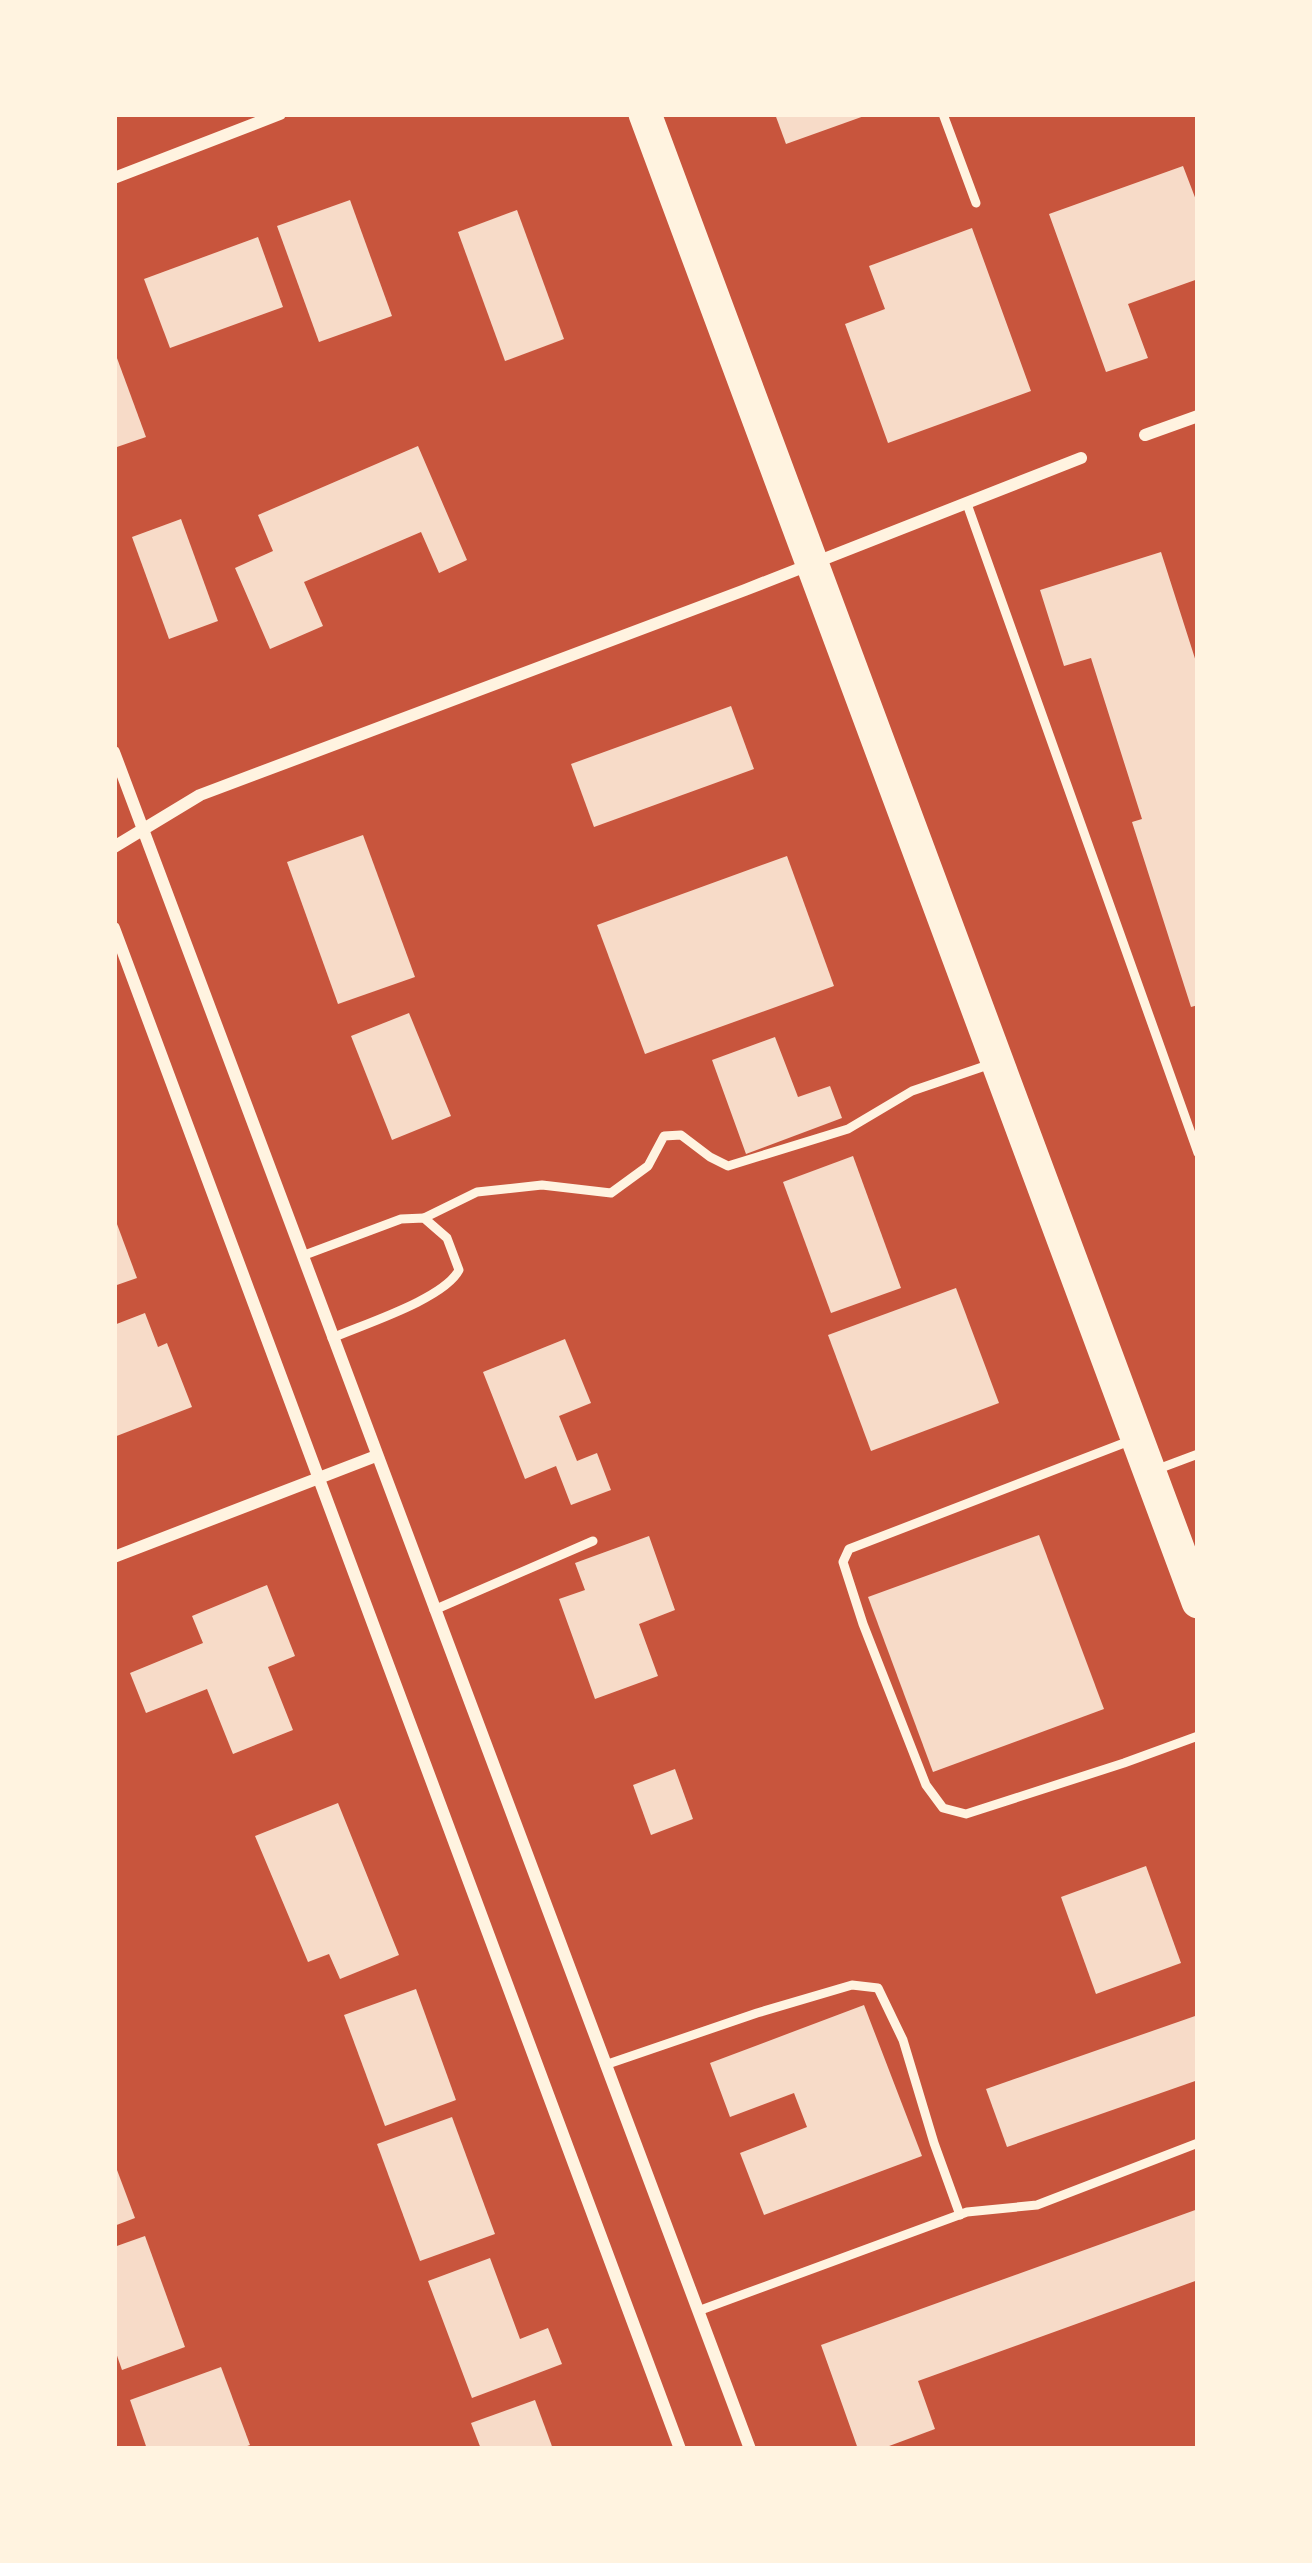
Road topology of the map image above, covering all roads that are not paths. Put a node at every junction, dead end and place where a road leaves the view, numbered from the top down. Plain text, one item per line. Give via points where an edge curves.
1 (280, 114) edge
2 (646, 114) edge
3 (944, 114) edge
4 (114, 178) edge
5 (976, 203) dead end
6 (1198, 416) edge
7 (1145, 435) dead end
8 (1081, 458) dead end
9 (967, 503) junction
10 (812, 563) junction
11 (114, 752) edge
12 (142, 830) junction
13 (114, 847) edge
14 (114, 928) edge
15 (996, 1063) junction
16 (1198, 1154) edge
17 (424, 1218) junction
18 (302, 1256) junction
19 (332, 1338) junction
20 (1137, 1438) junction
21 (1198, 1454) edge
22 (376, 1456) junction
23 (1150, 1472) junction
24 (318, 1478) junction
25 (593, 1541) dead end
26 (114, 1557) edge
27 (1198, 1602) edge
28 (434, 1610) junction
29 (1198, 1736) edge
30 (605, 2065) junction
31 (1198, 2143) edge
32 (960, 2215) junction
33 (698, 2311) junction
34 (680, 2449) edge
35 (750, 2449) edge

1 - 4 street
2 - 10 highway
3 - 5 lane
6 - 7 street
8 - 9 street
9 - 10 street
9 - 16 lane
10 - 12 street via 200,795
10 - 15 highway
11 - 12 street
12 - 13 street
12 - 18 street
14 - 24 street
15 - 17 lane via 912,1091 848,1129 728,1166 681,1135 664,1136 648,1166 611,1193 542,1185 478,1192
15 - 20 highway
17 - 18 lane
17 - 19 lane via 447,1238 459,1270 452,1282
18 - 19 street
19 - 22 street
20 - 23 highway
20 - 29 lane via 849,1549 843,1562 926,1785 943,1808 966,1814
21 - 23 lane
22 - 24 street
22 - 28 street
23 - 27 highway
24 - 26 street
24 - 34 street
25 - 28 lane
28 - 30 street
30 - 32 lane via 852,1985 878,1988
30 - 33 street
31 - 32 lane via 1037,2205
32 - 33 lane
33 - 35 street

